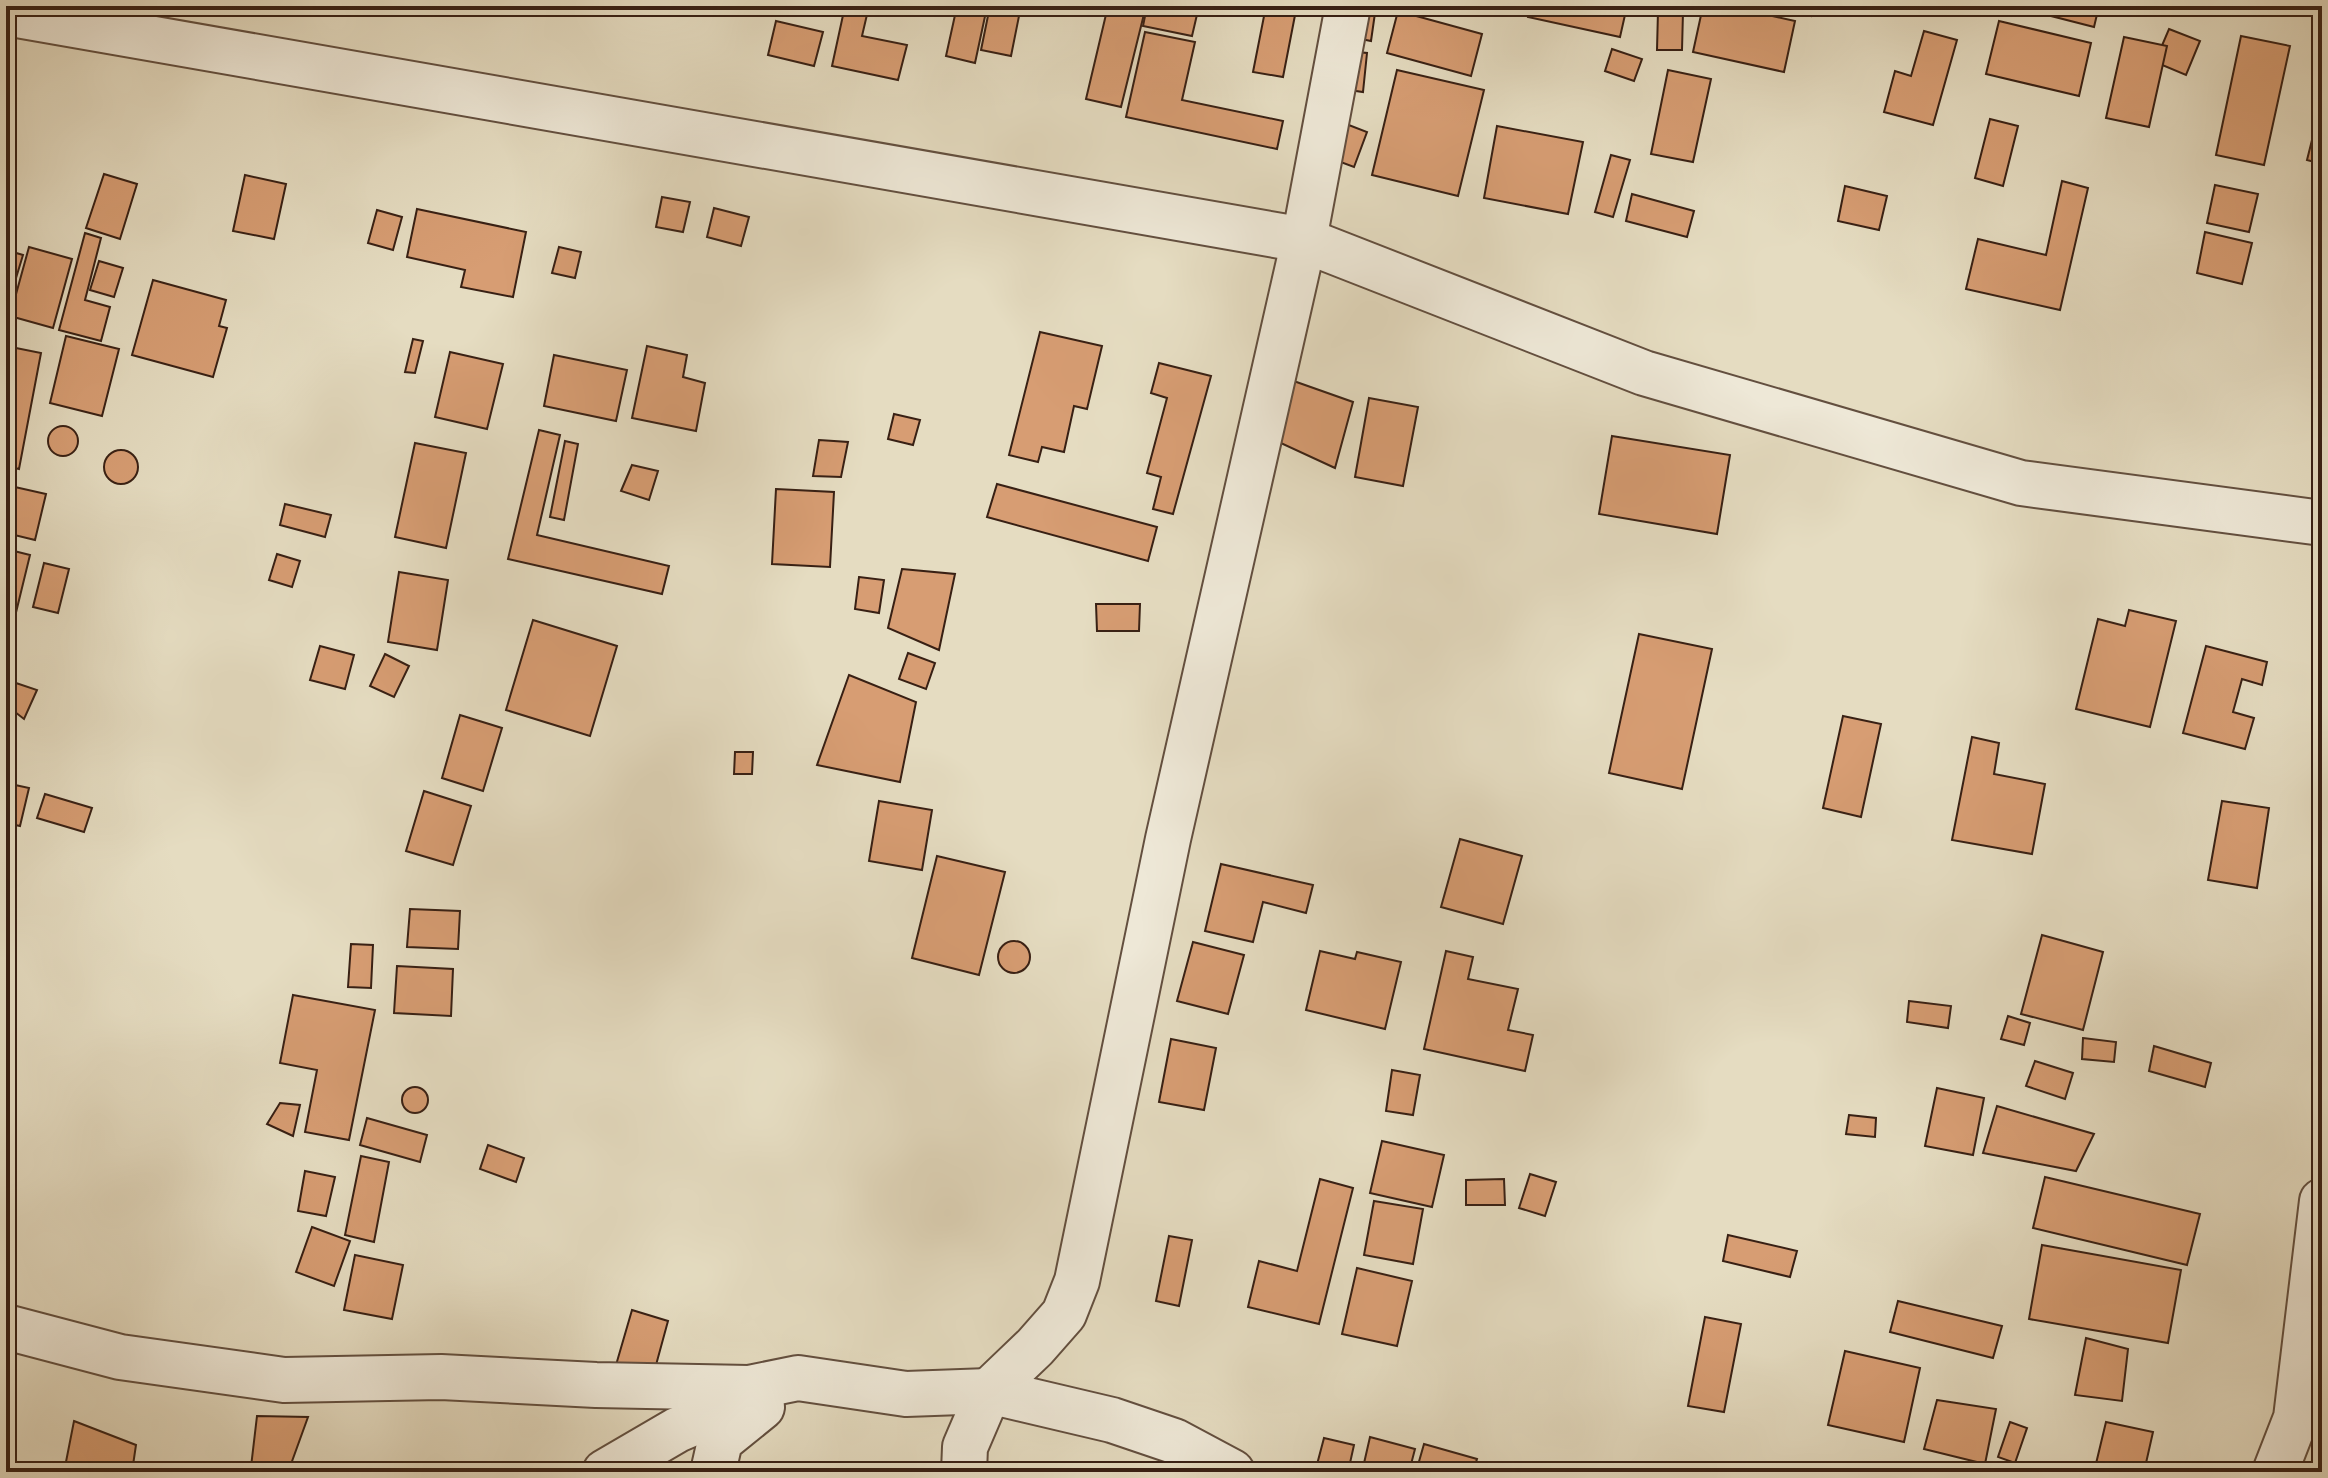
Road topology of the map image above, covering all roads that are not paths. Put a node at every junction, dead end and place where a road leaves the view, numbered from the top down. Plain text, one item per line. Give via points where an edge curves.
1 (1348, 6) edge
2 (6, 13) edge
3 (1304, 240) junction
4 (2322, 523) edge
5 (2322, 1201) edge
6 (6, 1327) edge
7 (798, 1378) junction
8 (989, 1391) junction
9 (605, 1472) edge
10 (713, 1472) edge
11 (964, 1472) edge
12 (1232, 1472) edge
13 (2275, 1472) edge

1 - 3 street
2 - 3 street
3 - 4 street via 1644,373 2021,483
3 - 8 street via 1168,839 1077,1281 1064,1314
5 - 13 street via 2296,1418
6 - 7 street via 120,1357 284,1380 441,1377 749,1388
7 - 8 street via 906,1394
7 - 9 street via 677,1430
7 - 10 street via 720,1441
8 - 11 street via 965,1447
8 - 12 street via 1112,1420 1174,1441

